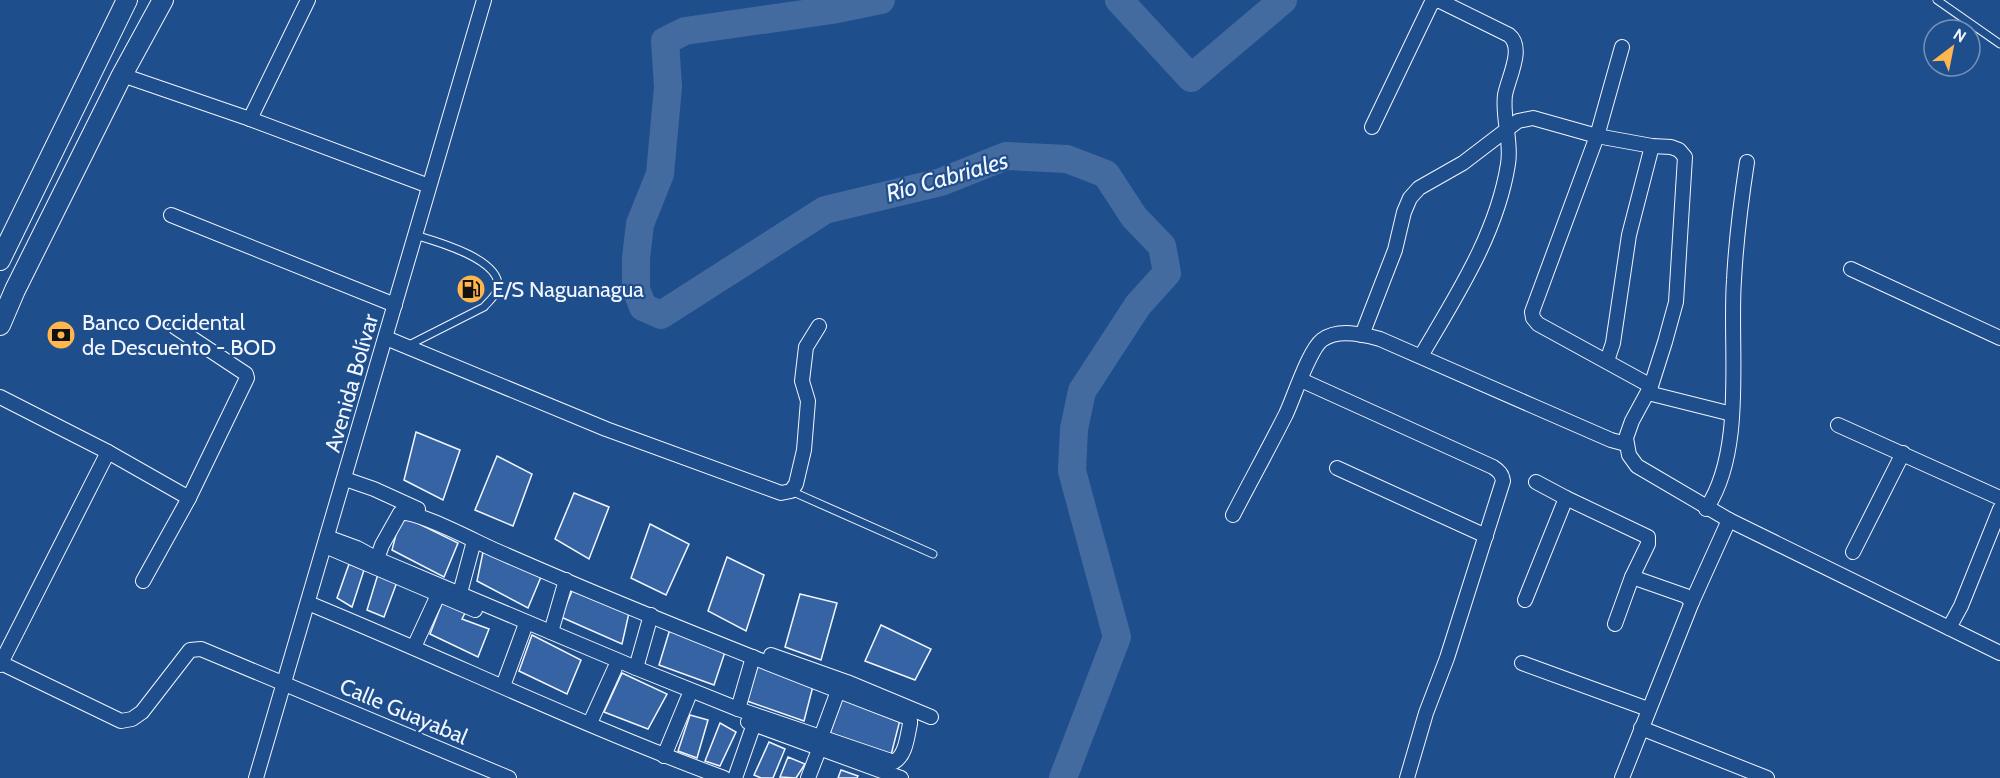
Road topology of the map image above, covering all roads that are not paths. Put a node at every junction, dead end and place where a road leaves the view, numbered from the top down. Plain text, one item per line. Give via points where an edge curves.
1 (127, 0) edge
2 (162, 0) edge
3 (308, 0) edge
4 (484, 0) edge
5 (1437, 0) edge
6 (1937, 0) edge
7 (2000, 44) edge
8 (1622, 47) dead end
9 (122, 75) junction
10 (250, 119) junction
11 (1372, 127) dead end
12 (1506, 130) junction
13 (1598, 136) junction
14 (1652, 146) junction
15 (1747, 162) dead end
16 (429, 186) junction
17 (171, 215) dead end
18 (415, 235) junction
19 (0, 260) edge
20 (1851, 269) dead end
21 (395, 305) junction
22 (0, 325) edge
23 (819, 326) dead end
24 (175, 327) dead end
25 (1362, 335) junction
26 (386, 338) junction
27 (2000, 338) edge
28 (406, 346) junction
29 (1421, 356) junction
30 (1607, 361) junction
31 (1301, 380) junction
32 (1650, 389) junction
33 (0, 397) edge
34 (1732, 414) junction
35 (1838, 425) dead end
36 (1626, 444) junction
37 (108, 452) junction
38 (1903, 453) junction
39 (1336, 468) dead end
40 (345, 478) junction
41 (1536, 482) dead end
42 (791, 491) junction
43 (189, 498) junction
44 (1566, 498) junction
45 (2000, 498) edge
46 (1706, 509) junction
47 (2000, 509) edge
48 (1233, 516) dead end
49 (1729, 520) junction
50 (1486, 536) junction
51 (474, 541) junction
52 (326, 542) junction
53 (1853, 552) dead end
54 (933, 554) dead end
55 (377, 559) junction
56 (1632, 577) junction
57 (566, 580) junction
58 (143, 581) dead end
59 (460, 593) junction
60 (438, 595) junction
61 (1525, 600) dead end
62 (1692, 602) junction
63 (308, 603) junction
64 (651, 615) junction
65 (1615, 624) dead end
66 (1949, 628) junction
67 (524, 629) junction
68 (551, 632) junction
69 (414, 647) junction
70 (2000, 653) edge
71 (753, 657) junction
72 (1522, 663) dead end
73 (0, 664) edge
74 (615, 668) junction
75 (636, 668) junction
76 (284, 684) junction
77 (503, 686) junction
78 (838, 691) junction
79 (688, 698) junction
80 (738, 709) junction
81 (1648, 709) junction
82 (931, 717) dead end
83 (590, 723) junction
84 (754, 724) junction
85 (1641, 728) junction
86 (821, 742) junction
87 (664, 756) junction
88 (886, 775) edge
89 (256, 778) edge
90 (509, 778) edge
91 (724, 778) edge
92 (735, 778) edge
93 (808, 778) edge
94 (901, 778) edge
95 (1407, 778) edge
96 (1622, 778) edge
97 (1767, 778) edge

1 - 19 main road
2 - 9 main road
3 - 10 street
4 - 16 street, Avenida Bolívar
5 - 11 street via 1431,4
5 - 12 street via 1515,41 1517,48 1505,96
6 - 7 lane
8 - 13 street
9 - 10 street
9 - 22 main road
10 - 16 street
12 - 13 street via 1522,119 1533,118
12 - 25 street via 1463,163 1424,184 1410,198 1395,250
12 - 29 street via 1508,167 1490,228 1473,267
13 - 14 street
13 - 30 street via 1532,312 1538,324
14 - 30 street via 1629,235
14 - 32 street via 1679,150 1685,165 1676,302
15 - 34 street via 1734,282
16 - 18 street, Avenida Bolívar
17 - 21 street
18 - 21 street, Avenida Bolívar
18 - 28 lane via 476,258 490,269 498,288 484,307
20 - 27 street
21 - 26 street, Avenida Bolívar
23 - 42 street via 806,347 802,381 808,400 804,450
24 - 43 street via 247,377
25 - 29 street
25 - 31 street via 1336,334 1324,339 1316,347
26 - 28 street
26 - 40 street, Avenida Bolívar
28 - 42 street via 606,429 781,494
29 - 36 street
30 - 32 street
31 - 48 street
31 - 50 street via 1498,470 1503,481
32 - 34 street
32 - 36 street via 1632,421
33 - 37 street
34 - 46 street via 1721,483
35 - 38 street
36 - 46 street via 1637,466
37 - 43 street
37 - 73 street
38 - 45 street
38 - 53 street
39 - 50 street
40 - 52 street, Avenida Bolívar
40 - 82 street via 680,622
41 - 44 street
42 - 54 lane
43 - 58 street
44 - 56 street via 1648,537
44 - 61 street
46 - 49 street
47 - 66 street
49 - 62 street
49 - 66 street
50 - 95 street
51 - 55 street via 402,512
51 - 57 street
51 - 59 street
52 - 55 street via 357,548
52 - 60 street
52 - 63 street, Avenida Bolívar
55 - 59 street
56 - 62 street via 1686,596
56 - 65 street
57 - 64 street
57 - 68 street
59 - 68 street
60 - 67 street
60 - 69 street
62 - 81 street
63 - 69 street
63 - 76 street, Avenida Bolívar
64 - 71 street
64 - 75 street
66 - 70 street
67 - 74 street
67 - 77 street
68 - 75 street
69 - 77 street
71 - 78 street
71 - 80 street
72 - 81 street
73 - 76 street, Calle Guayabal via 121,721 142,712 190,650 201,650
74 - 79 street
74 - 83 street
75 - 80 street
76 - 89 street, Avenida Bolívar
76 - 90 street, Calle Guayabal
77 - 83 street
78 - 86 street
78 - 86 street via 910,720 903,752 894,762
79 - 84 street
79 - 87 street
80 - 86 street
81 - 85 street
83 - 87 street
84 - 86 street
84 - 92 street
85 - 96 street
85 - 97 street
86 - 88 street
86 - 93 street
87 - 91 street
88 - 94 street

